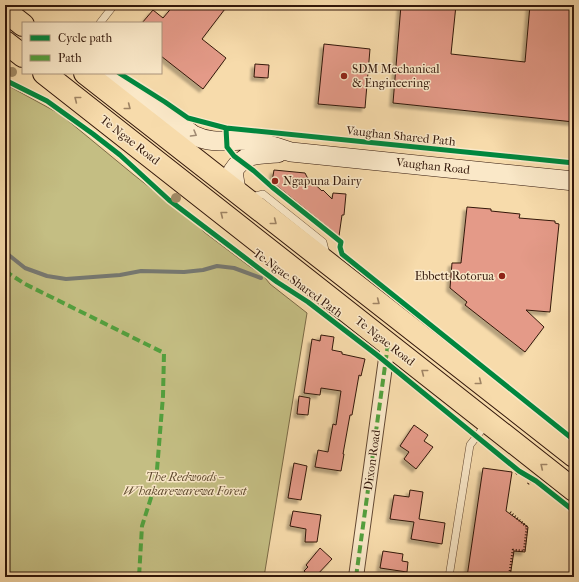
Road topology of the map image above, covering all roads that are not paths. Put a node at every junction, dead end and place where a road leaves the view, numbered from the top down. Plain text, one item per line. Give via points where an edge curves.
1 (114, 5) edge
2 (5, 11) edge
3 (101, 22) edge
4 (22, 24) edge
5 (5, 42) edge
6 (22, 55) edge
7 (45, 74) edge
8 (86, 74) edge
9 (291, 152) junction
10 (574, 181) edge
11 (240, 195) junction
12 (388, 344) junction
13 (488, 422) junction
14 (574, 456) edge
15 (574, 490) edge
16 (356, 577) edge
17 (449, 577) edge

1 - 3 lane
2 - 4 highway
5 - 6 highway
12 -> 7 highway, Te Ngae Road
8 -> 9 street, Vaughan Road via 118,83 202,139 214,142 252,141
8 -> 11 highway, Te Ngae Road
9 - 10 street, Vaughan Road
9 - 11 street, Vaughan Road via 253,155 240,161 233,171
11 -> 14 highway, Te Ngae Road
13 -> 12 highway, Te Ngae Road
12 - 16 street, Dixon Road
15 -> 13 highway, Te Ngae Road
13 - 17 lane via 470,445

